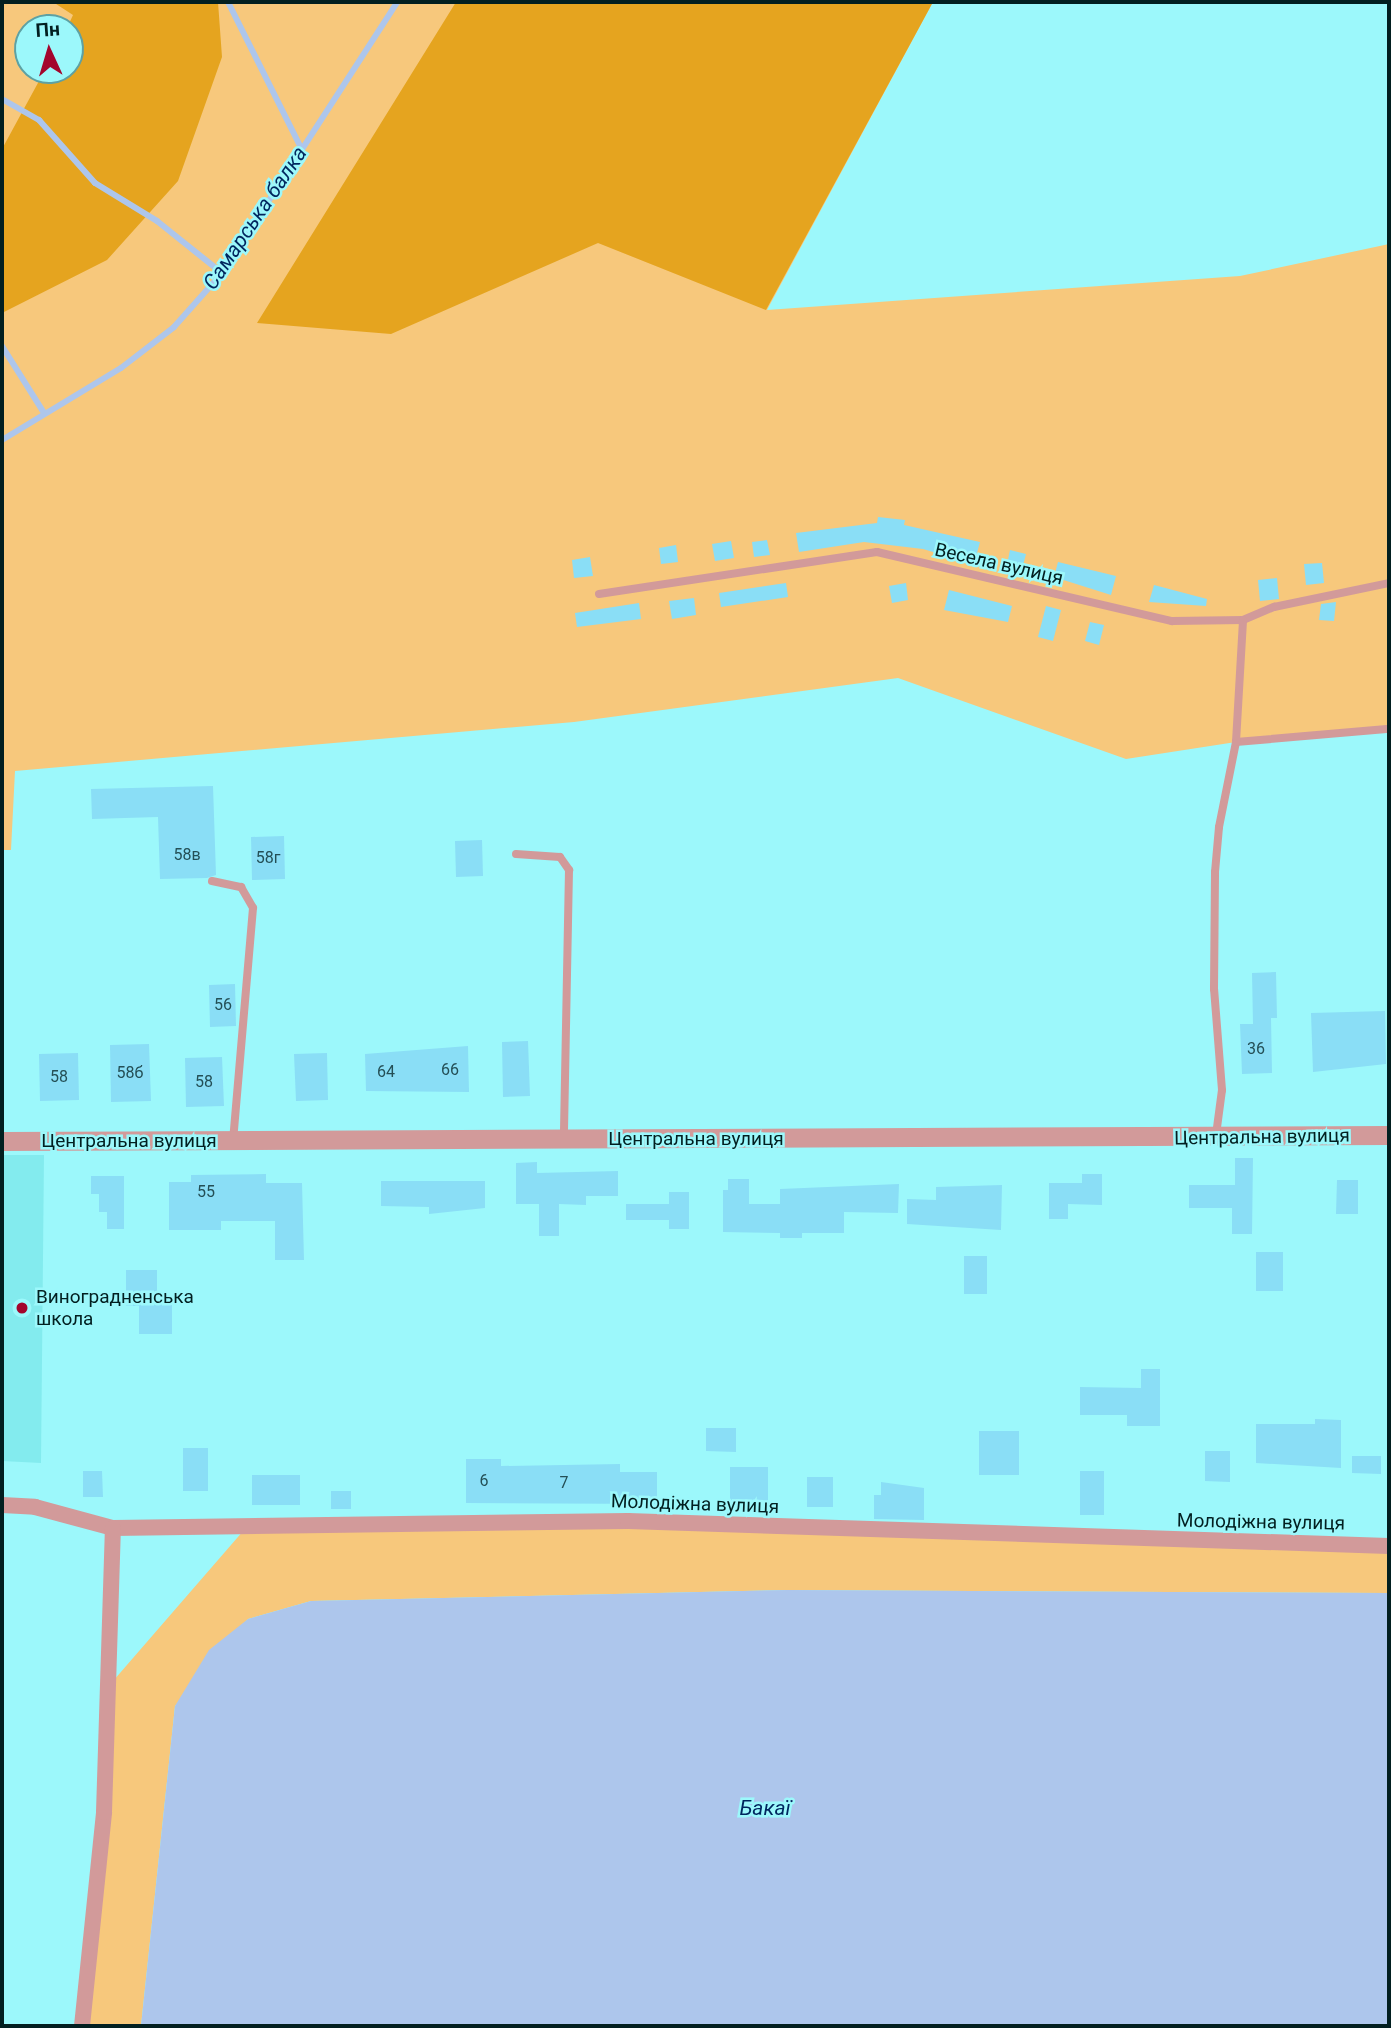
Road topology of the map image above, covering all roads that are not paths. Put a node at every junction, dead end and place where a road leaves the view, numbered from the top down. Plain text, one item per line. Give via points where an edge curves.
1 (1389, 583) edge
2 (599, 594) dead end
3 (1243, 620) junction
4 (1389, 729) edge
5 (1236, 742) junction
6 (516, 854) dead end
7 (212, 881) dead end
8 (1389, 1135) edge
9 (564, 1139) junction
10 (1215, 1139) junction
11 (233, 1140) junction
12 (2, 1141) edge
13 (2, 1505) edge
14 (113, 1528) junction
15 (1389, 1546) edge
16 (82, 2026) edge

1 - 3 lane, Весела вулиця via 1274,607
2 - 3 lane, Весела вулиця via 877,552 1172,621
3 - 5 lane
4 - 5 lane
5 - 10 lane via 1215,872 1214,989 1222,1090
6 - 9 lane via 560,857 569,870
7 - 11 lane via 241,887 253,908
8 - 10 street, Центральна вулиця
9 - 10 street, Центральна вулиця
9 - 11 street, Центральна вулиця
11 - 12 street, Центральна вулиця
13 - 14 street, Молодіжна вулиця via 35,1507
14 - 15 street, Молодіжна вулиця via 628,1521
14 - 16 street via 104,1812

